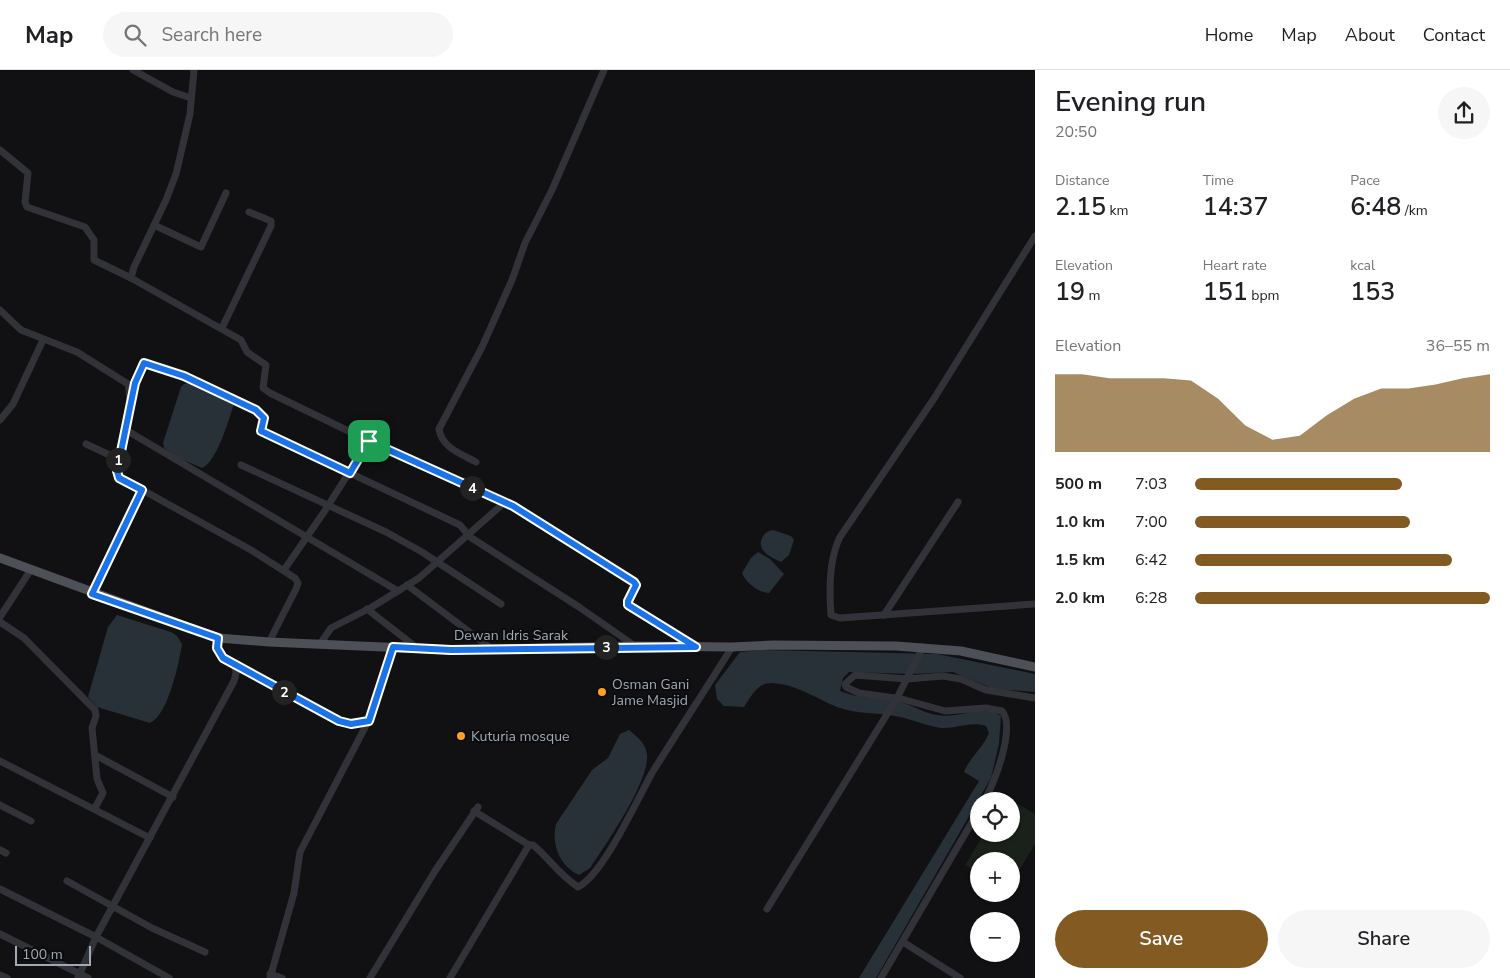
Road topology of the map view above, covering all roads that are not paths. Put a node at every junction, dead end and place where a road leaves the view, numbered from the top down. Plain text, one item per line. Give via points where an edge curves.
1 (133, 70) edge
2 (194, 70) edge
3 (604, 70) edge
4 (191, 98) junction
5 (0, 150) edge
6 (226, 193) dead end
7 (249, 212) dead end
8 (154, 225) junction
9 (1035, 236) edge
10 (131, 278) junction
11 (0, 310) edge
12 (222, 328) junction
13 (43, 340) junction
14 (131, 383) junction
15 (0, 420) edge
16 (126, 430) junction
17 (369, 441) junction
18 (86, 444) dead end
19 (118, 459) junction
20 (476, 462) dead end
21 (240, 465) dead end
22 (350, 473) junction
23 (142, 490) junction
24 (505, 502) junction
25 (958, 502) dead end
26 (329, 506) junction
27 (466, 535) junction
28 (307, 536) junction
29 (0, 558) edge
30 (438, 562) junction
31 (30, 570) junction
32 (284, 570) junction
33 (407, 586) junction
34 (398, 591) junction
35 (92, 594) junction
36 (501, 604) dead end
37 (1035, 604) edge
38 (367, 609) junction
39 (884, 615) junction
40 (0, 617) edge
41 (0, 622) edge
42 (218, 638) junction
43 (269, 642) junction
44 (320, 644) junction
45 (635, 646) junction
46 (393, 647) junction
47 (696, 647) junction
48 (732, 647) junction
49 (923, 647) junction
50 (417, 648) junction
51 (492, 649) junction
52 (234, 666) junction
53 (1035, 667) edge
54 (907, 680) junction
55 (897, 698) junction
56 (1035, 698) edge
57 (369, 721) junction
58 (97, 756) junction
59 (0, 762) edge
60 (988, 792) edge
61 (173, 797) junction
62 (0, 805) edge
63 (95, 808) junction
64 (31, 821) dead end
65 (970, 826) edge
66 (150, 838) junction
67 (529, 846) junction
68 (67, 881) dead end
69 (0, 889) edge
70 (112, 907) junction
71 (767, 909) dead end
72 (0, 934) edge
73 (96, 937) junction
74 (903, 942) junction
75 (205, 952) dead end
76 (0, 974) edge
77 (79, 976) edge
78 (270, 976) edge
79 (7, 978) edge
80 (88, 978) edge
81 (169, 978) edge
82 (282, 978) edge
83 (372, 978) edge
84 (380, 978) edge
85 (450, 978) edge
86 (881, 978) edge
87 (960, 978) edge

1 - 4 street
2 - 4 street
3 - 20 street via 552,190 525,243 482,347 439,429 440,438 446,444
4 - 8 street via 176,174
5 - 10 street via 28,173 27,207 85,227 94,240 94,260
6 - 8 street via 202,247
7 - 12 street via 271,221 270,226
8 - 10 street
9 - 39 street via 833,551 831,614 840,618
10 - 12 street
11 - 13 street via 21,330
12 - 17 street via 241,340 247,352 266,365 263,388
13 - 14 street via 77,352
13 - 15 street via 12,404
14 - 16 street
14 - 22 street via 144,363 184,376 256,410 264,418 261,431
16 - 19 street
16 - 28 street
17 - 22 street
17 - 24 street
18 - 19 street
19 - 23 street via 119,478
21 - 26 street
22 - 26 street
22 - 27 street via 460,525
23 - 32 street
23 - 35 street
24 - 27 street
24 - 47 street via 634,582 636,585 628,605
25 - 39 street
26 - 28 street
26 - 30 street via 386,532
27 - 30 street
27 - 45 street
28 - 32 street
28 - 34 street
29 - 31 main road, Dewan Idris Sarak
30 - 33 street
30 - 36 street
31 - 35 main road, Dewan Idris Sarak
31 - 40 street
32 - 43 street via 298,582
33 - 34 street
33 - 51 street
34 - 38 street
35 - 42 main road, Dewan Idris Sarak
37 - 39 street
38 - 44 street via 331,628
38 - 50 street
41 - 58 street via 24,638 95,710 92,728
42 - 43 main road, Dewan Idris Sarak
42 - 52 street via 217,648 223,658
43 - 44 main road, Dewan Idris Sarak
44 - 46 main road, Dewan Idris Sarak
45 - 47 main road, Dewan Idris Sarak
45 - 51 main road, Dewan Idris Sarak
46 - 50 main road, Dewan Idris Sarak
46 - 57 street
47 - 48 main road, Dewan Idris Sarak
48 - 49 main road, Dewan Idris Sarak via 773,644
48 - 67 street via 653,773 612,848 584,884 578,887 567,880 546,856 533,845
49 - 53 main road, Dewan Idris Sarak
49 - 54 street
50 - 51 main road, Dewan Idris Sarak
52 - 57 street via 339,721 351,724
52 - 61 street via 234,681
54 - 55 street
54 - 55 street via 855,675 845,684 859,693
54 - 56 street via 943,676 961,679 986,690
55 - 60 street via 945,711 986,708 996,709 1005,715 1005,736
55 - 71 street
57 - 78 street via 304,841 294,893
58 - 61 street
58 - 63 street via 97,779 103,793
59 - 63 street
61 - 66 street
62 - 64 street
63 - 66 street
65 - 74 street
66 - 70 street
67 - 83 street via 476,809
67 - 85 street
68 - 70 street
69 - 73 street
70 - 73 street
70 - 75 street
72 - 77 street
73 - 77 street
73 - 81 street
74 - 86 street
74 - 87 street
76 - 79 street
77 - 80 street
78 - 82 street
83 - 84 street

